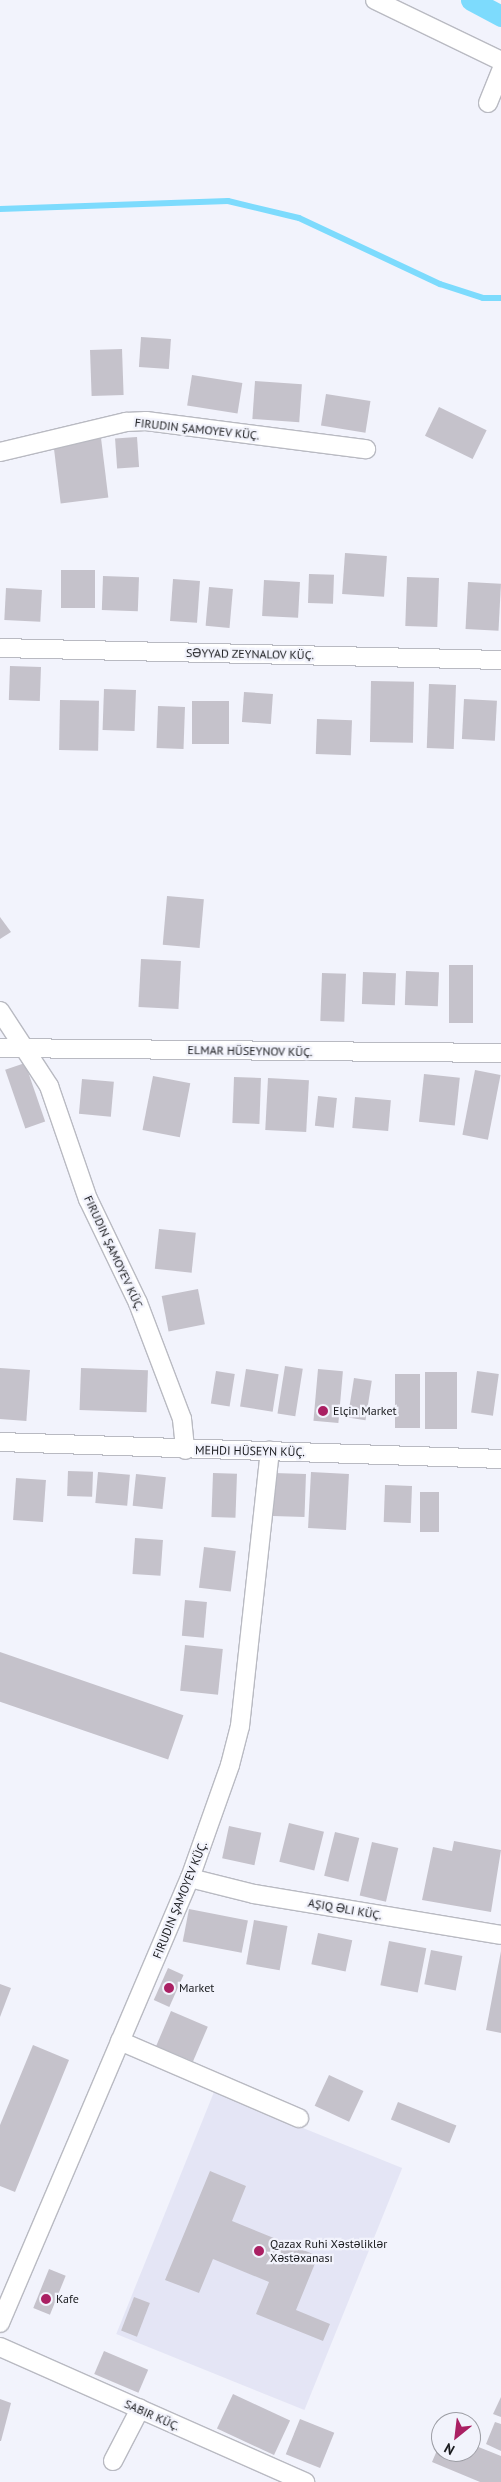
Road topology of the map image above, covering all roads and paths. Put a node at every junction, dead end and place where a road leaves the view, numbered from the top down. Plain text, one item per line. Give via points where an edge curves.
1 (375, 0) edge
2 (501, 61) edge
3 (501, 70) edge
4 (488, 103) dead end
5 (366, 449) dead end
6 (0, 452) edge
7 (0, 648) edge
8 (501, 660) edge
9 (0, 1011) edge
10 (0, 1048) edge
11 (28, 1048) junction
12 (501, 1053) edge
13 (0, 1442) edge
14 (185, 1450) junction
15 (270, 1451) junction
16 (501, 1458) edge
17 (190, 1878) junction
18 (501, 1935) edge
19 (120, 2041) junction
20 (300, 2118) dead end
21 (0, 2324) edge
22 (0, 2347) edge
23 (140, 2410) junction
24 (113, 2461) dead end
25 (305, 2482) edge

1 - 2 street
3 - 4 street
5 - 6 street, FIRUDIN ŞAMOYEV KÜÇ. via 146,421 126,422
7 - 8 street, SƏYYAD ZEYNALOV KÜÇ.
9 - 11 street, FIRUDIN ŞAMOYEV KÜÇ.
10 - 11 street, ELMAR HÜSEYNOV KÜÇ.
11 - 12 street, ELMAR HÜSEYNOV KÜÇ.
11 - 14 street, FIRUDIN ŞAMOYEV KÜÇ. via 49,1086 88,1199 151,1335 182,1418
13 - 14 street, MEHDI HÜSEYN KÜÇ.
14 - 15 street, MEHDI HÜSEYN KÜÇ.
15 - 16 street, MEHDI HÜSEYN KÜÇ.
15 - 17 street, FIRUDIN ŞAMOYEV KÜÇ. via 240,1726
17 - 18 street via 223,1888
17 - 19 street, FIRUDIN ŞAMOYEV KÜÇ.
19 - 20 street
19 - 21 street, FIRUDIN ŞAMOYEV KÜÇ.
22 - 23 street, SABIR KÜÇ.
23 - 24 street
23 - 25 street, SABIR KÜÇ.

